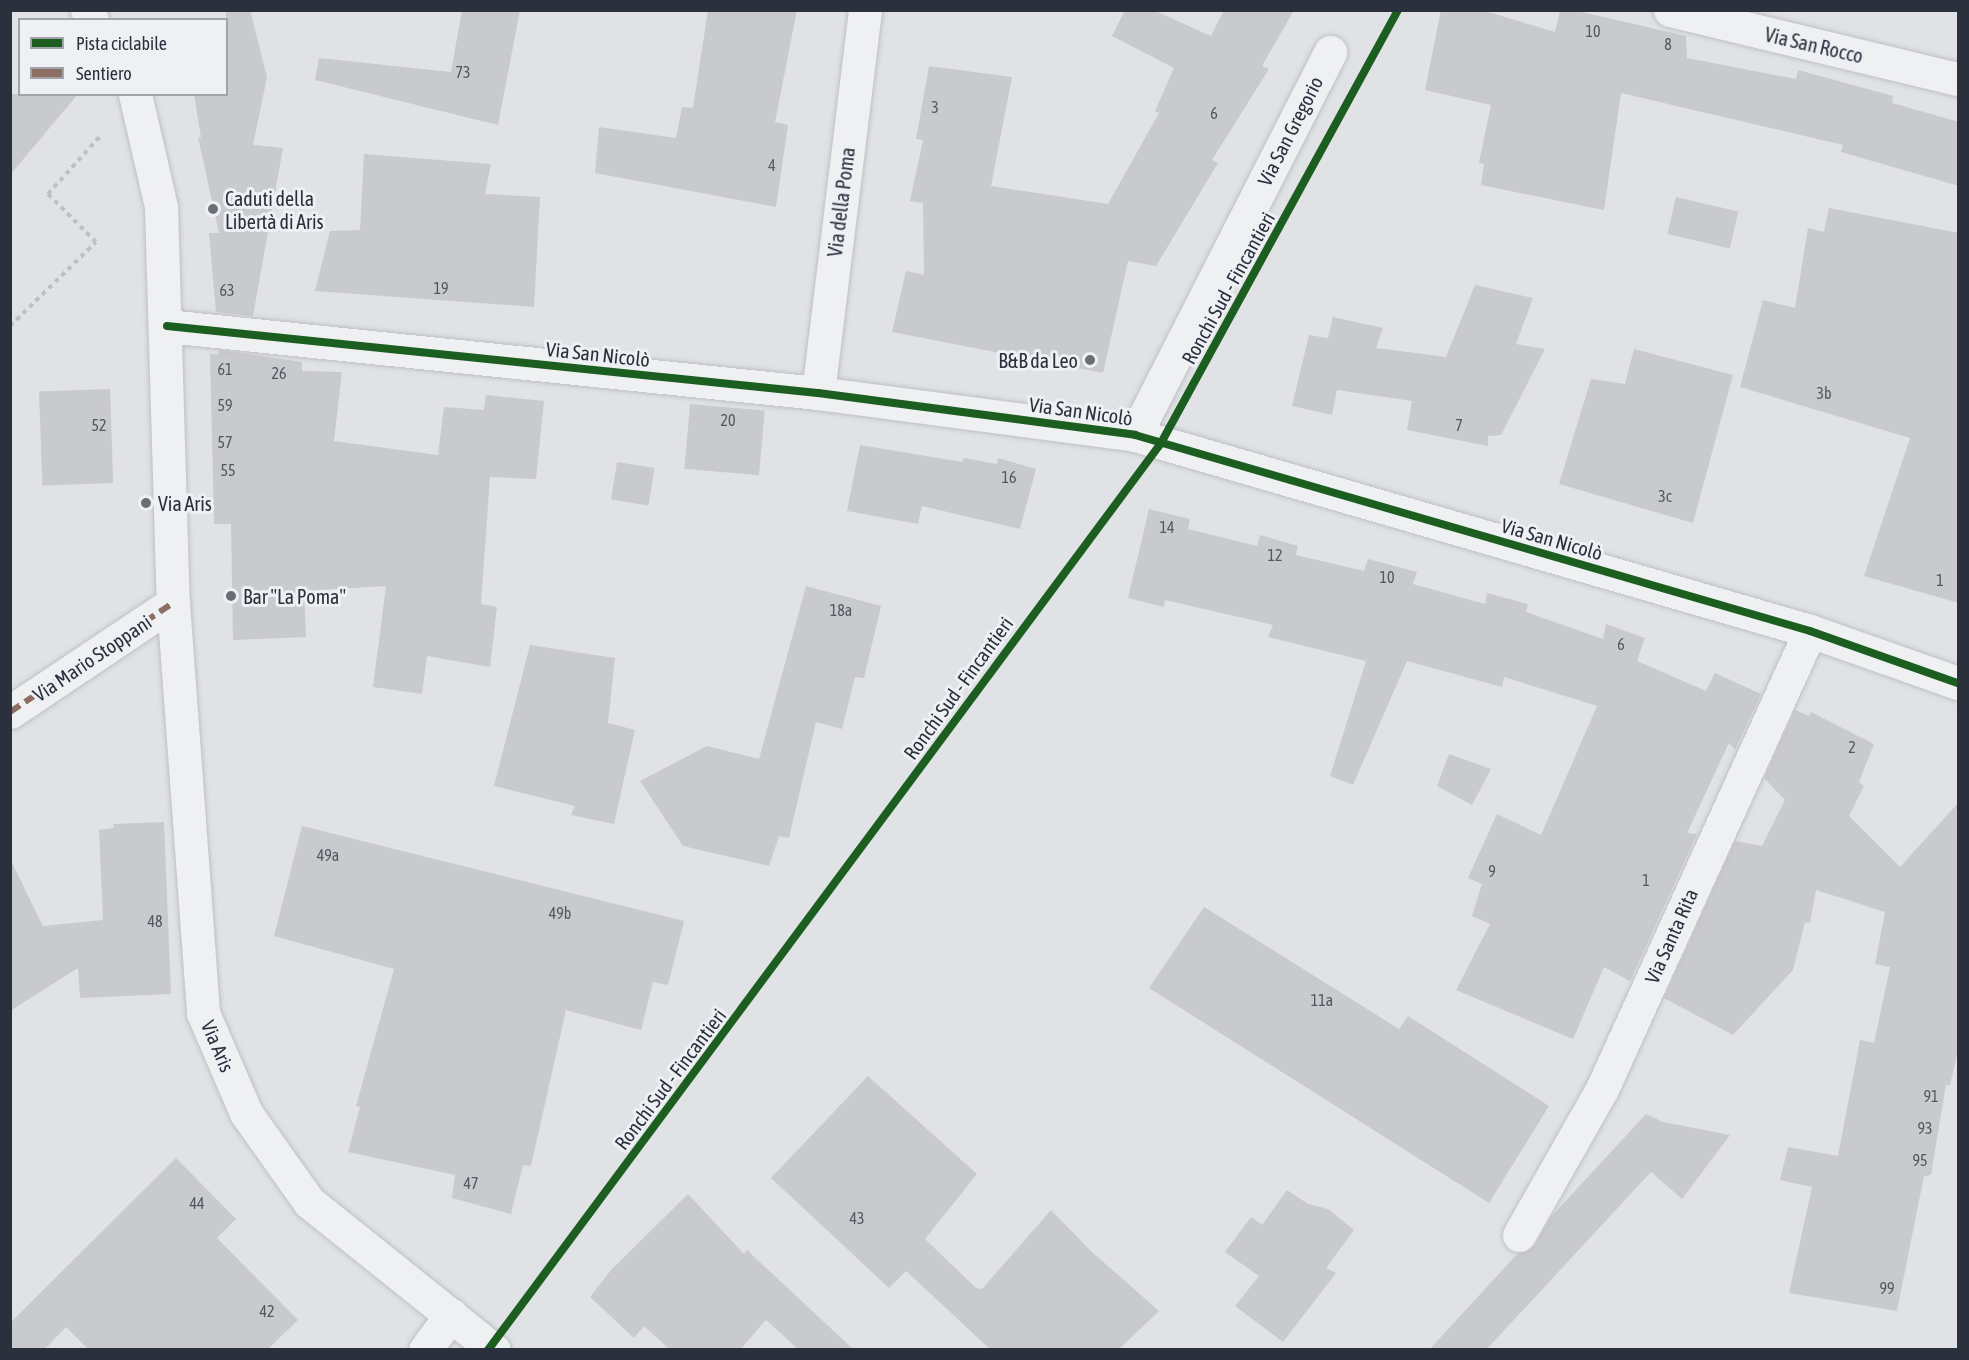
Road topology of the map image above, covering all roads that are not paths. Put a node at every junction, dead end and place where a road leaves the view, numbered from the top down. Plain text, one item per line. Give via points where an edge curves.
1 (866, 10) edge
2 (1670, 10) edge
3 (1330, 52) dead end
4 (1959, 79) edge
5 (136, 96) edge
6 (167, 326) junction
7 (818, 393) junction
8 (1135, 435) junction
9 (173, 603) junction
10 (1810, 631) junction
11 (1959, 683) edge
12 (10, 712) edge
13 (1519, 1235) dead end
14 (451, 1315) junction
15 (425, 1350) edge
16 (494, 1350) edge

1 - 7 street, Via della Poma
2 - 4 street, Via San Rocco
3 - 8 street, Via San Gregorio
5 - 6 street, Via Aris via 161,207
6 - 7 street, Via San Nicolò
6 - 9 street, Via Aris
7 - 8 street, Via San Nicolò
8 - 10 street, Via San Nicolò
9 - 12 street, Via Mario Stoppani
9 - 14 street, Via Aris via 203,1013 246,1113 309,1202
10 - 11 street, Via San Nicolò
10 - 13 street, Via Santa Rita via 1602,1089
14 - 15 street
14 - 16 street, Via Aris

